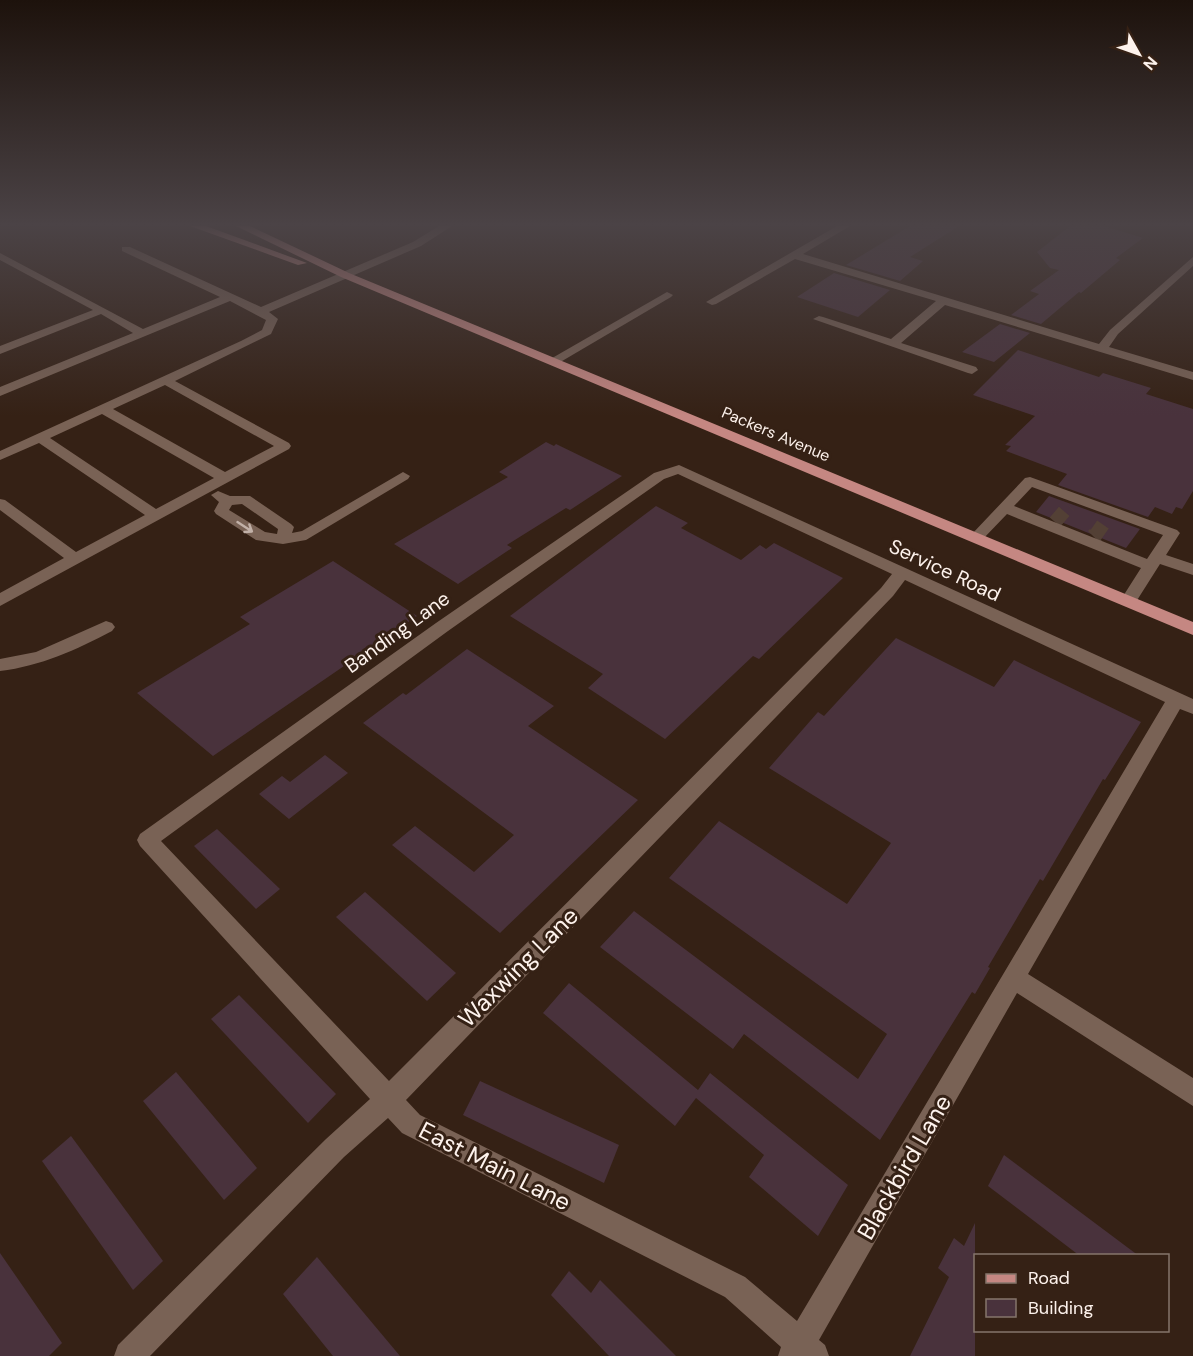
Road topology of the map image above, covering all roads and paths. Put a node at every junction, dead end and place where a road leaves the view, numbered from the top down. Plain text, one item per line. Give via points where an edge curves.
1 (63, 289) edge
2 (212, 289) edge
3 (312, 289) edge
4 (380, 289) edge
5 (734, 289) edge
6 (908, 289) edge
7 (1161, 289) edge
8 (667, 295) dead end
9 (229, 297) junction
10 (944, 300) junction
11 (712, 302) dead end
12 (102, 310) junction
13 (261, 311) junction
14 (819, 319) dead end
15 (142, 333) junction
16 (893, 344) junction
17 (1102, 348) junction
18 (0, 350) edge
19 (553, 361) junction
20 (972, 370) dead end
21 (1193, 376) edge
22 (165, 380) junction
23 (0, 392) edge
24 (103, 409) junction
25 (40, 438) junction
26 (0, 456) edge
27 (679, 469) joint
28 (403, 476) dead end
29 (225, 478) junction
30 (207, 488) junction
31 (227, 501) junction
32 (0, 503) edge
33 (1005, 508) junction
34 (155, 515) junction
35 (977, 537) junction
36 (283, 539) junction
37 (75, 560) junction
38 (1154, 561) junction
39 (1193, 570) edge
40 (902, 573) junction
41 (0, 600) edge
42 (1128, 601) junction
43 (106, 627) dead end
44 (1193, 628) edge
45 (0, 665) edge
46 (1185, 703) edge
47 (147, 840) joint
48 (1014, 978) junction
49 (1193, 1094) edge
50 (389, 1099) junction
51 (803, 1352) edge
52 (129, 1356) edge

1 - 12 street
2 - 9 street
3 - 13 street
4 - 19 main road, Packers Avenue
5 - 11 street
6 - 10 street
7 - 17 street
8 - 19 street
9 - 13 street
9 - 15 street
10 - 16 street
10 - 17 street
12 - 15 street
12 - 18 street
13 - 22 street via 272,319 267,332
14 - 16 street
15 - 23 street
16 - 20 street
17 - 21 street
19 - 35 main road, Packers Avenue
22 - 24 street
22 - 29 street via 284,446
24 - 25 street
24 - 29 street
25 - 26 street
25 - 34 street
27 - 40 street, Service Road
27 - 47 street, Banding Lane via 659,476 442,627
28 - 36 street via 306,535
29 - 30 street
30 - 31 street
30 - 34 street
31 - 36 street via 245,499 286,527
31 -> 36 street via 221,511 261,537
32 - 37 street
33 - 35 street
33 - 38 street
33 - 38 street via 1030,481 1109,516 1172,533
34 - 37 street
35 - 42 main road, Packers Avenue
37 - 41 street
38 - 39 street
38 - 42 street
40 - 46 street, Service Road
40 - 50 street, Waxwing Lane
42 - 44 main road, Packers Avenue
43 - 45 street via 35,659
46 - 48 street, Blackbird Lane
47 - 50 street, East Main Lane
48 - 49 street
48 - 51 street, Blackbird Lane
50 - 51 street, East Main Lane via 411,1124 735,1287
50 - 52 street, Waxwing Lane via 335,1148

